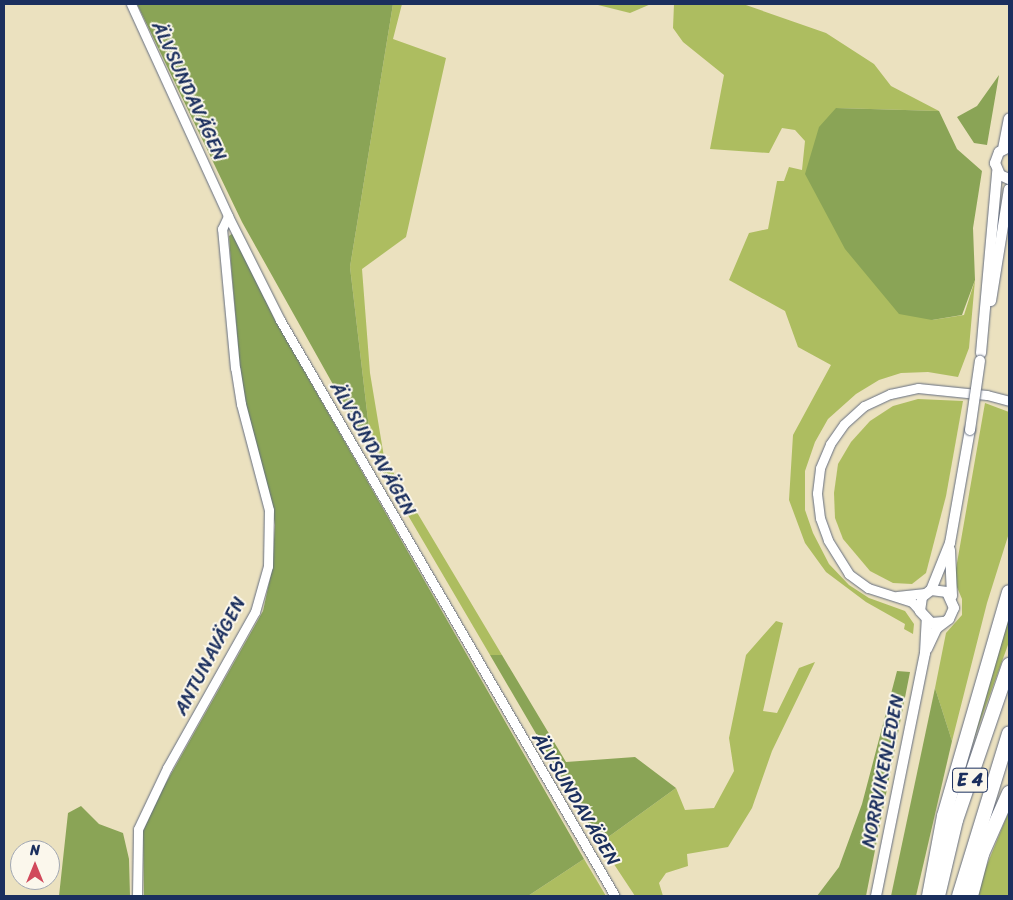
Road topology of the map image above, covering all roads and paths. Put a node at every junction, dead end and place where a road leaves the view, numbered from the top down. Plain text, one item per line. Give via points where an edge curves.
1 (131, 4) edge
2 (1009, 119) edge
3 (1006, 148) edge
4 (998, 172) junction
5 (1009, 178) edge
6 (1009, 189) edge
7 (228, 216) junction
8 (981, 357) junction
9 (986, 395) junction
10 (1009, 395) edge
11 (1009, 401) edge
12 (950, 543) junction
13 (928, 591) junction
14 (1009, 592) edge
15 (952, 596) junction
16 (889, 597) junction
17 (920, 611) junction
18 (927, 620) junction
19 (944, 622) junction
20 (925, 653) junction
21 (1009, 665) edge
22 (1009, 733) edge
23 (1009, 793) edge
24 (137, 896) edge
25 (615, 896) edge
26 (876, 896) edge
27 (929, 896) edge
28 (938, 896) edge
29 (959, 896) edge
30 (971, 896) edge

1 - 7 street, ÄLVSUNDAVÄGEN
2 - 3 main road
3 - 4 main road via 995,159
4 - 5 main road
4 - 8 main road
6 - 8 main road
7 - 24 street, ANTUNAVÄGEN via 222,230 235,368 241,404 269,510 268,566 255,612 167,768 138,829
7 - 25 street, ÄLVSUNDAVÄGEN via 280,320
8 - 12 main road, bridge
9 - 10 street
9 - 11 street
9 - 16 street via 918,388 890,394 864,406 844,424 830,444 820,468 817,493 820,518 828,540 849,574 868,588
12 - 13 main road
12 - 15 main road
13 - 15 main road via 943,589
13 - 16 street
13 - 17 main road
14 - 27 highway via 944,816
15 - 19 main road via 953,614
16 - 17 street via 912,602
17 - 18 main road
18 - 19 main road
18 - 20 main road, NORRVIKENLEDEN
19 - 20 main road, NORRVIKENLEDEN
20 - 26 main road, NORRVIKENLEDEN
21 - 28 highway, E 4 via 956,820
22 - 29 highway, E 4
23 - 30 highway via 982,854

